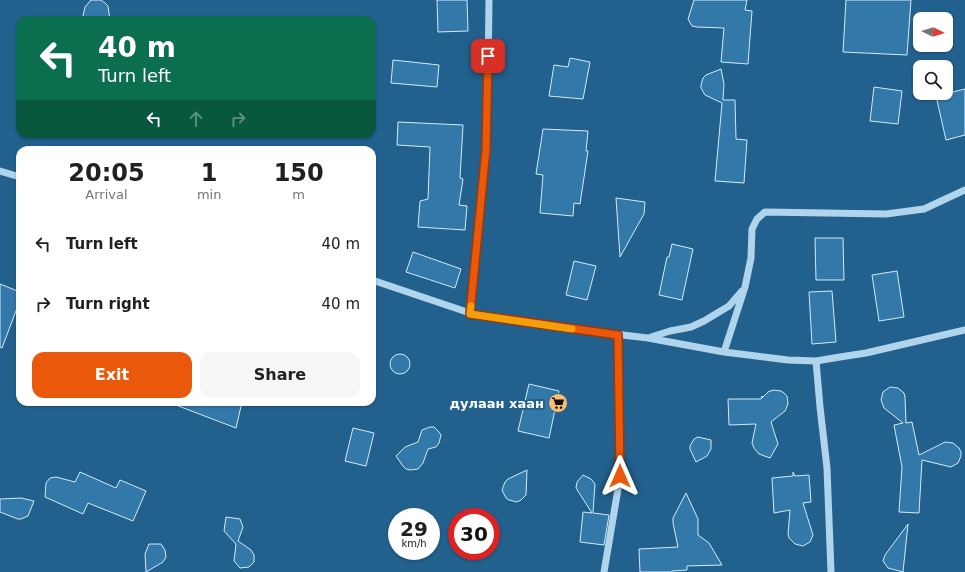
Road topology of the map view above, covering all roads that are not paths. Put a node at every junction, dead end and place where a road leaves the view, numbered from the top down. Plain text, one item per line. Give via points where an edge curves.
1 (489, 0) edge
2 (0, 171) edge
3 (16, 176) edge
4 (965, 190) edge
5 (376, 281) edge
6 (745, 287) junction
7 (470, 314) junction
8 (965, 330) edge
9 (618, 335) junction
10 (648, 338) junction
11 (724, 352) junction
12 (816, 361) junction
13 (604, 572) edge
14 (831, 572) edge

1 - 7 street via 486,149
2 - 3 street
4 - 6 street via 924,209 886,214 765,212 757,219 752,229 751,258
5 - 7 street
6 - 10 street via 729,306 704,321
6 - 11 street
7 - 9 street
8 - 12 street via 866,353
9 - 10 street
9 - 13 street via 620,476
10 - 11 street
11 - 12 street
12 - 14 street via 828,468

